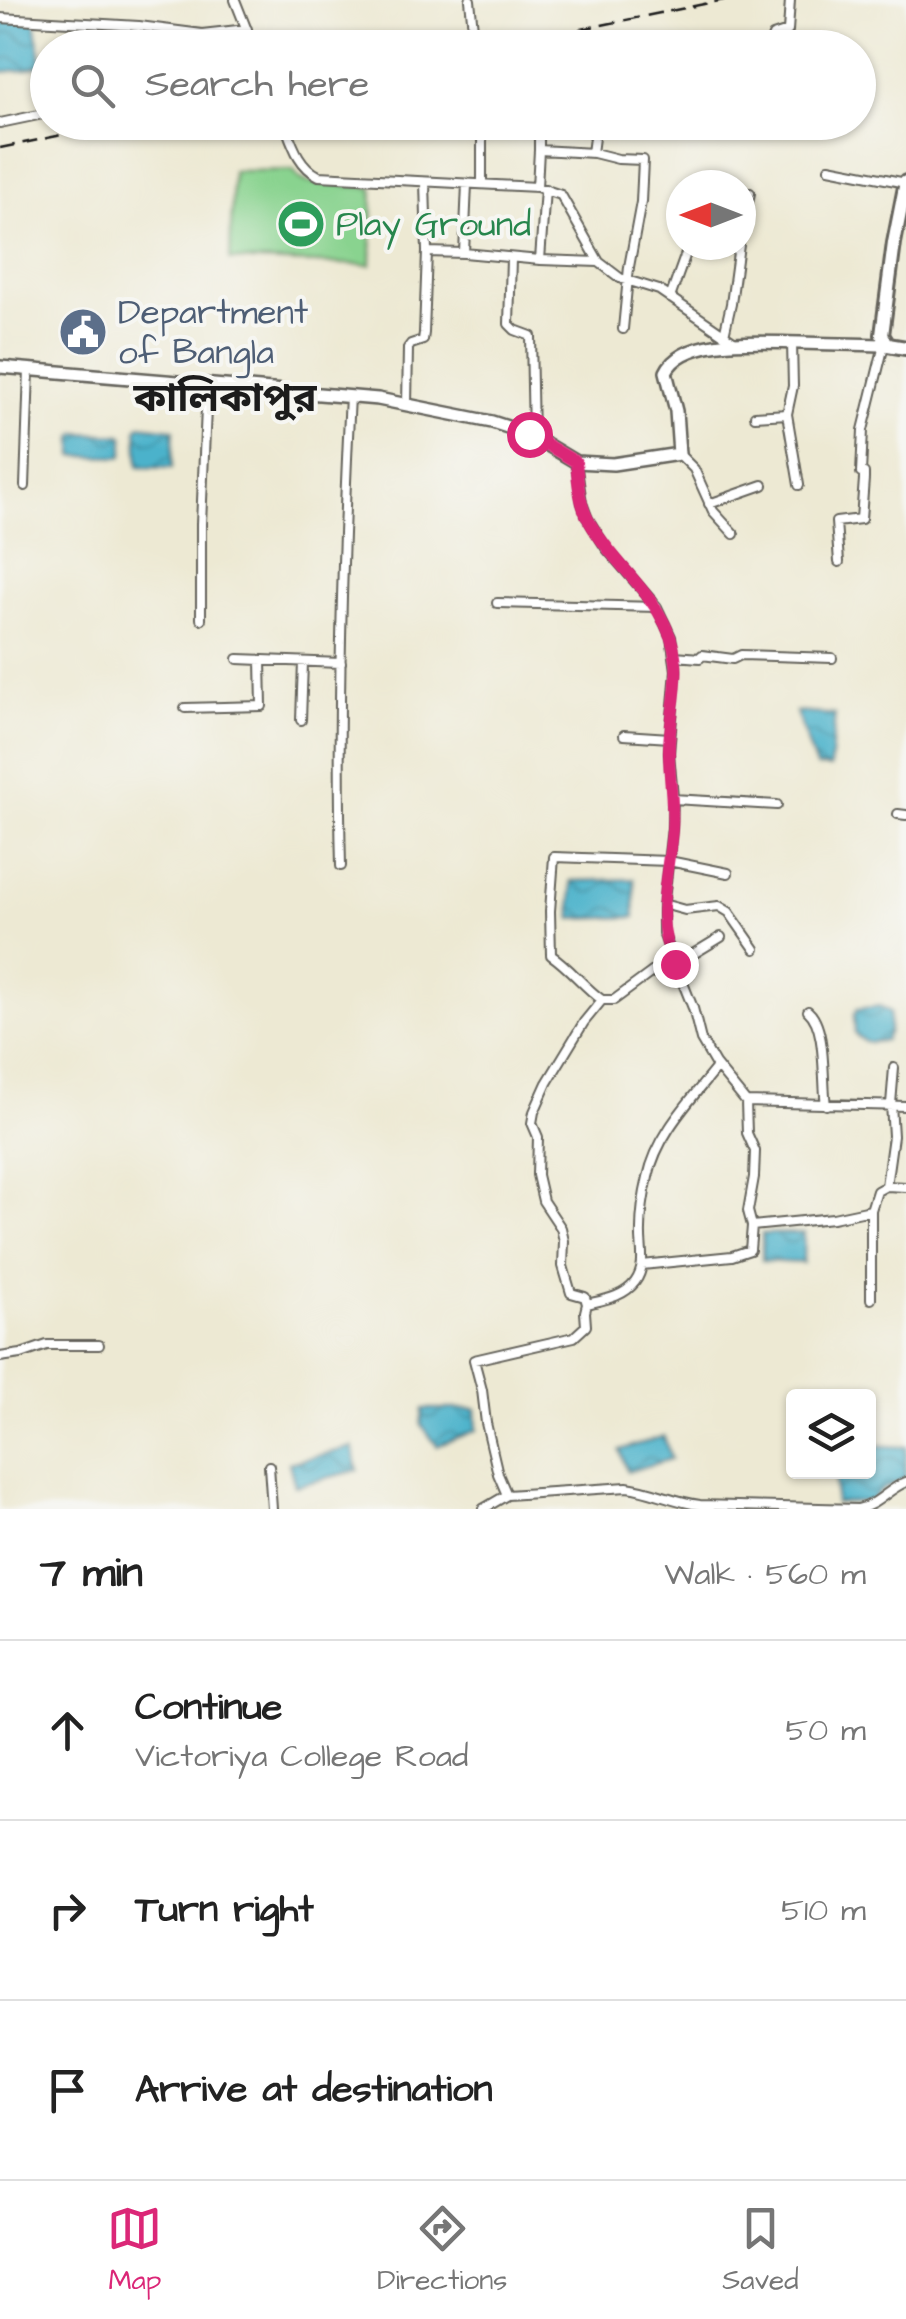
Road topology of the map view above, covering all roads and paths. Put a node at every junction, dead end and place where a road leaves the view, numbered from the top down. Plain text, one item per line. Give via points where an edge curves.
1 (235, 0) edge
2 (470, 0) edge
3 (790, 0) edge
4 (0, 18) edge
5 (134, 26) junction
6 (247, 29) joint
7 (135, 30) edge
8 (168, 30) edge
9 (238, 30) edge
10 (473, 30) edge
11 (788, 30) edge
12 (30, 117) edge
13 (0, 124) edge
14 (292, 140) edge
15 (482, 140) edge
16 (539, 140) edge
17 (594, 140) edge
18 (539, 150) junction
19 (592, 153) junction
20 (829, 168) dead end
21 (425, 182) junction
22 (906, 182) edge
23 (467, 184) junction
24 (482, 184) junction
25 (541, 188) junction
26 (427, 252) junction
27 (464, 253) junction
28 (511, 259) junction
29 (540, 260) junction
30 (684, 260) edge
31 (737, 260) edge
32 (599, 262) junction
33 (629, 281) junction
34 (670, 298) junction
35 (624, 329) dead end
36 (730, 338) junction
37 (885, 342) junction
38 (792, 343) junction
39 (906, 348) edge
40 (0, 367) edge
41 (29, 370) junction
42 (207, 385) junction
43 (350, 396) junction
44 (407, 405) junction
45 (788, 414) junction
46 (755, 416) dead end
47 (533, 436) junction
48 (679, 454) junction
49 (576, 462) junction
50 (763, 485) dead end
51 (799, 485) dead end
52 (25, 486) dead end
53 (710, 504) junction
54 (734, 534) dead end
55 (839, 562) dead end
56 (497, 603) dead end
57 (657, 607) junction
58 (201, 619) dead end
59 (675, 656) junction
60 (832, 658) dead end
61 (238, 659) dead end
62 (262, 660) junction
63 (303, 662) junction
64 (341, 663) junction
65 (186, 708) dead end
66 (302, 720) dead end
67 (624, 735) dead end
68 (670, 738) junction
69 (673, 800) junction
70 (777, 805) dead end
71 (668, 861) junction
72 (341, 866) dead end
73 (728, 872) dead end
74 (663, 904) junction
75 (721, 937) dead end
76 (755, 949) dead end
77 (673, 961) junction
78 (602, 1000) junction
79 (808, 1011) dead end
80 (717, 1067) junction
81 (894, 1068) dead end
82 (746, 1102) junction
83 (891, 1104) junction
84 (826, 1105) junction
85 (906, 1106) edge
86 (886, 1186) junction
87 (906, 1187) edge
88 (871, 1210) junction
89 (752, 1226) junction
90 (642, 1264) junction
91 (871, 1299) dead end
92 (587, 1304) junction
93 (100, 1345) dead end
94 (0, 1357) edge
95 (269, 1466) dead end
96 (906, 1482) edge
97 (507, 1495) junction
98 (700, 1507) edge
99 (794, 1508) edge
100 (272, 1509) edge
101 (482, 1509) edge

1 - 6 street
2 - 10 street
3 - 11 street
4 - 5 street
5 - 7 street
5 - 8 street
6 - 9 street
12 - 13 street
14 - 21 street via 311,173
15 - 24 street
16 - 18 street
17 - 19 street
18 - 19 street
18 - 25 street
19 - 33 street via 643,160
20 - 22 street
21 - 23 street
21 - 26 street
22 - 37 main road
23 - 24 street
23 - 27 street
24 - 25 street
25 - 29 street
25 - 32 street via 561,195
26 - 27 street
26 - 44 street via 423,340 408,348
27 - 28 street
28 - 29 street
28 - 47 street via 509,324 531,336
29 - 32 street
30 - 34 street
31 - 36 street
32 - 33 street
33 - 34 street
33 - 35 street
34 - 36 street
36 - 38 street
36 - 48 street via 690,351 668,367
37 - 38 street
37 - 39 main road
37 - 55 street via 864,430 861,519 836,522
38 - 45 street
40 - 41 street
41 - 42 street
41 - 52 street
42 - 43 street
42 - 58 street
43 - 44 street
43 - 64 street
44 - 47 street via 478,417
45 - 46 street
45 - 51 street
47 - 49 street
48 - 49 street
48 - 53 street
49 - 57 street via 588,519
50 - 53 street
53 - 54 street
56 - 57 street
57 - 59 street
59 - 60 street
59 - 68 street
61 - 62 street
62 - 63 street
62 - 65 street via 262,706
63 - 64 street
63 - 66 street
64 - 72 street
67 - 68 street
68 - 69 street
69 - 70 street
69 - 71 street
71 - 73 street
71 - 74 street
71 - 78 street via 554,857 550,956
74 - 76 street via 685,910 719,906
74 - 77 street via 663,933
75 - 77 street
77 - 78 street via 614,1000
77 - 80 street
78 - 92 street via 547,1083 532,1122 537,1175 561,1228 566,1280
79 - 84 street via 825,1062
80 - 82 street
80 - 90 street via 658,1146 645,1193
81 - 83 street
82 - 84 street
82 - 89 street via 746,1133 755,1151
83 - 84 street
83 - 85 street
83 - 86 street
86 - 87 street
86 - 88 street
88 - 89 street
88 - 91 street
89 - 90 street via 747,1252
90 - 92 street via 634,1285
92 - 97 street via 586,1326 574,1338 474,1360
93 - 94 street via 47,1345
95 - 100 street
96 - 99 street via 869,1507
97 - 98 street via 627,1487
97 - 101 street
98 - 99 street

